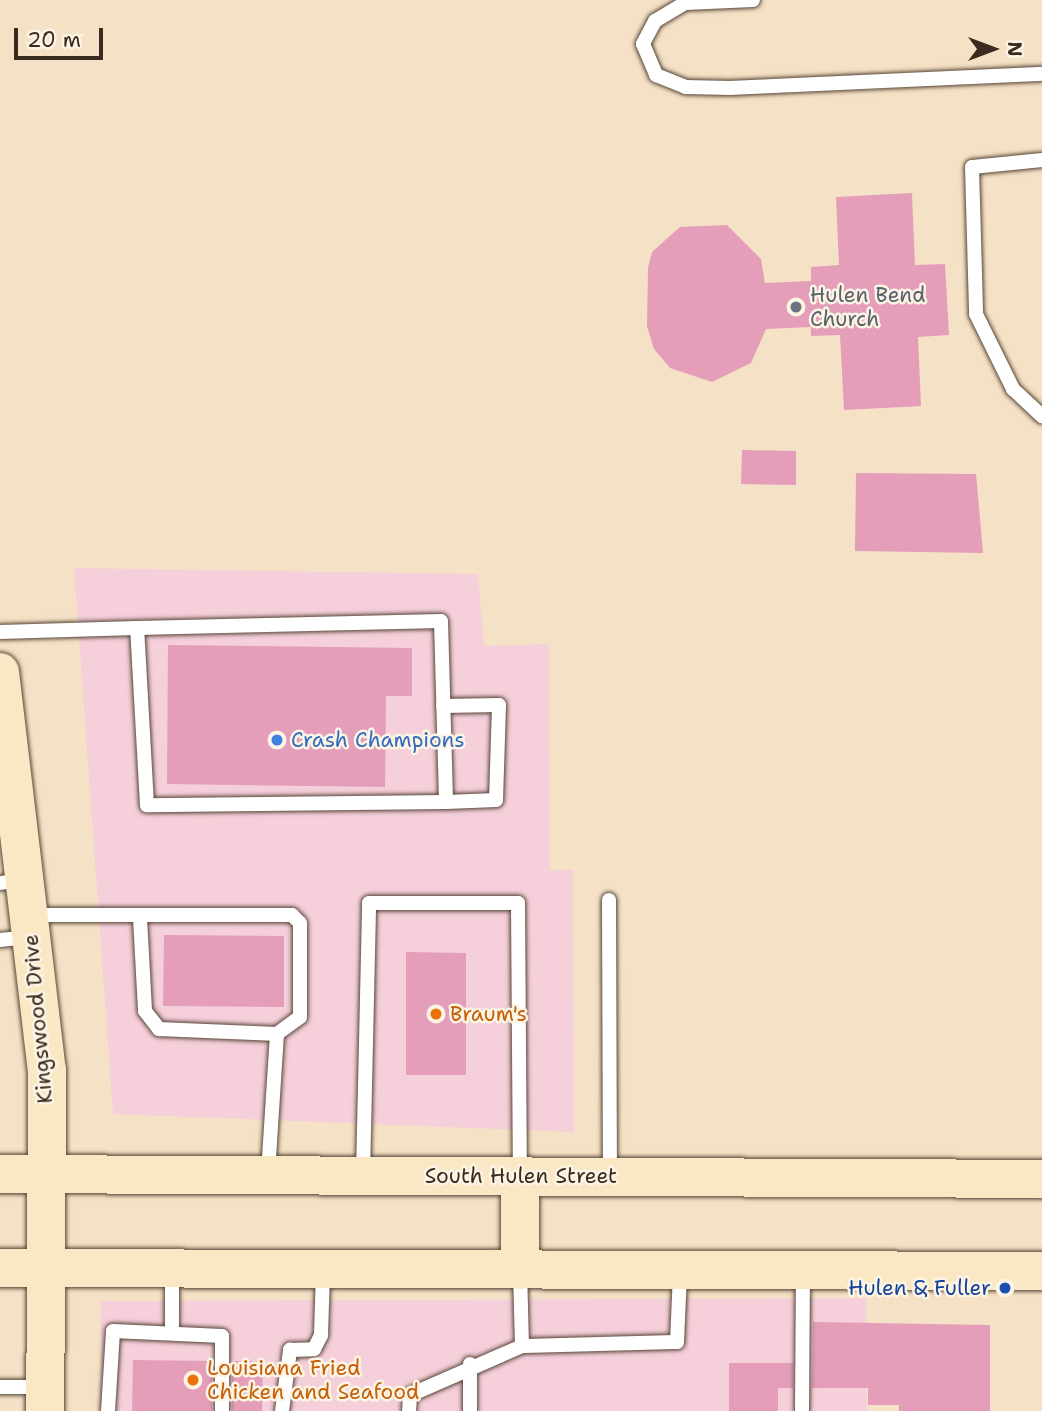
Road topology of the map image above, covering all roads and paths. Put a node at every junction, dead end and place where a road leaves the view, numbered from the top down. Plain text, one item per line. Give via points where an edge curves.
1 (753, 0) edge
2 (1042, 74) edge
3 (1042, 160) edge
4 (1042, 416) edge
5 (137, 628) junction
6 (0, 632) edge
7 (0, 672) edge
8 (443, 706) junction
9 (446, 802) junction
10 (609, 900) dead end
11 (17, 911) edge
12 (140, 918) junction
13 (277, 1034) junction
14 (0, 1174) edge
15 (46, 1174) junction
16 (268, 1175) junction
17 (362, 1175) junction
18 (520, 1175) junction
19 (610, 1176) junction
20 (1042, 1179) edge
21 (0, 1268) edge
22 (46, 1268) junction
23 (172, 1269) junction
24 (323, 1270) junction
25 (520, 1270) junction
26 (680, 1270) junction
27 (803, 1270) junction
28 (1042, 1270) edge
29 (172, 1334) junction
30 (522, 1346) junction
31 (470, 1364) junction
32 (0, 1387) edge
33 (45, 1399) edge
34 (108, 1411) edge
35 (222, 1411) edge
36 (282, 1411) edge
37 (410, 1411) edge
38 (470, 1411) edge
39 (802, 1411) edge

1 - 2 lane via 685,3 654,21 643,44 656,75 685,87 731,88
3 - 4 lane via 972,167 976,314 1013,389
5 - 6 lane
5 - 8 lane via 441,621
5 - 9 lane via 147,805
7 - 11 main road, Kingswood Drive
8 - 9 lane
8 - 9 lane via 499,705 496,800
10 - 19 lane
11 - 12 lane
11 - 15 main road, Kingswood Drive via 47,1070
12 - 13 lane via 145,1011 159,1029
12 - 13 lane via 164,911 292,915 300,923 300,1017
13 - 16 lane
14 - 15 main road, South Hulen Street
15 - 16 main road, South Hulen Street
15 - 22 main road, Kingswood Drive
16 - 17 main road, South Hulen Street
17 - 18 main road, South Hulen Street
17 - 18 lane via 369,903 518,903
18 - 19 main road, South Hulen Street
18 - 25 main road
19 - 20 main road, South Hulen Street
21 - 22 main road
22 - 23 main road
22 - 33 main road, Kingswood Drive
23 - 24 main road
23 - 29 lane
24 - 25 main road
24 - 36 lane via 321,1335 314,1349 290,1350
25 - 26 main road
25 - 30 lane
26 - 27 main road
26 - 30 lane via 677,1342
27 - 28 main road
27 - 39 lane
29 - 34 lane via 111,1332
29 - 35 lane via 222,1336
30 - 31 lane
31 - 37 lane via 410,1395
31 - 38 lane
32 - 33 lane

